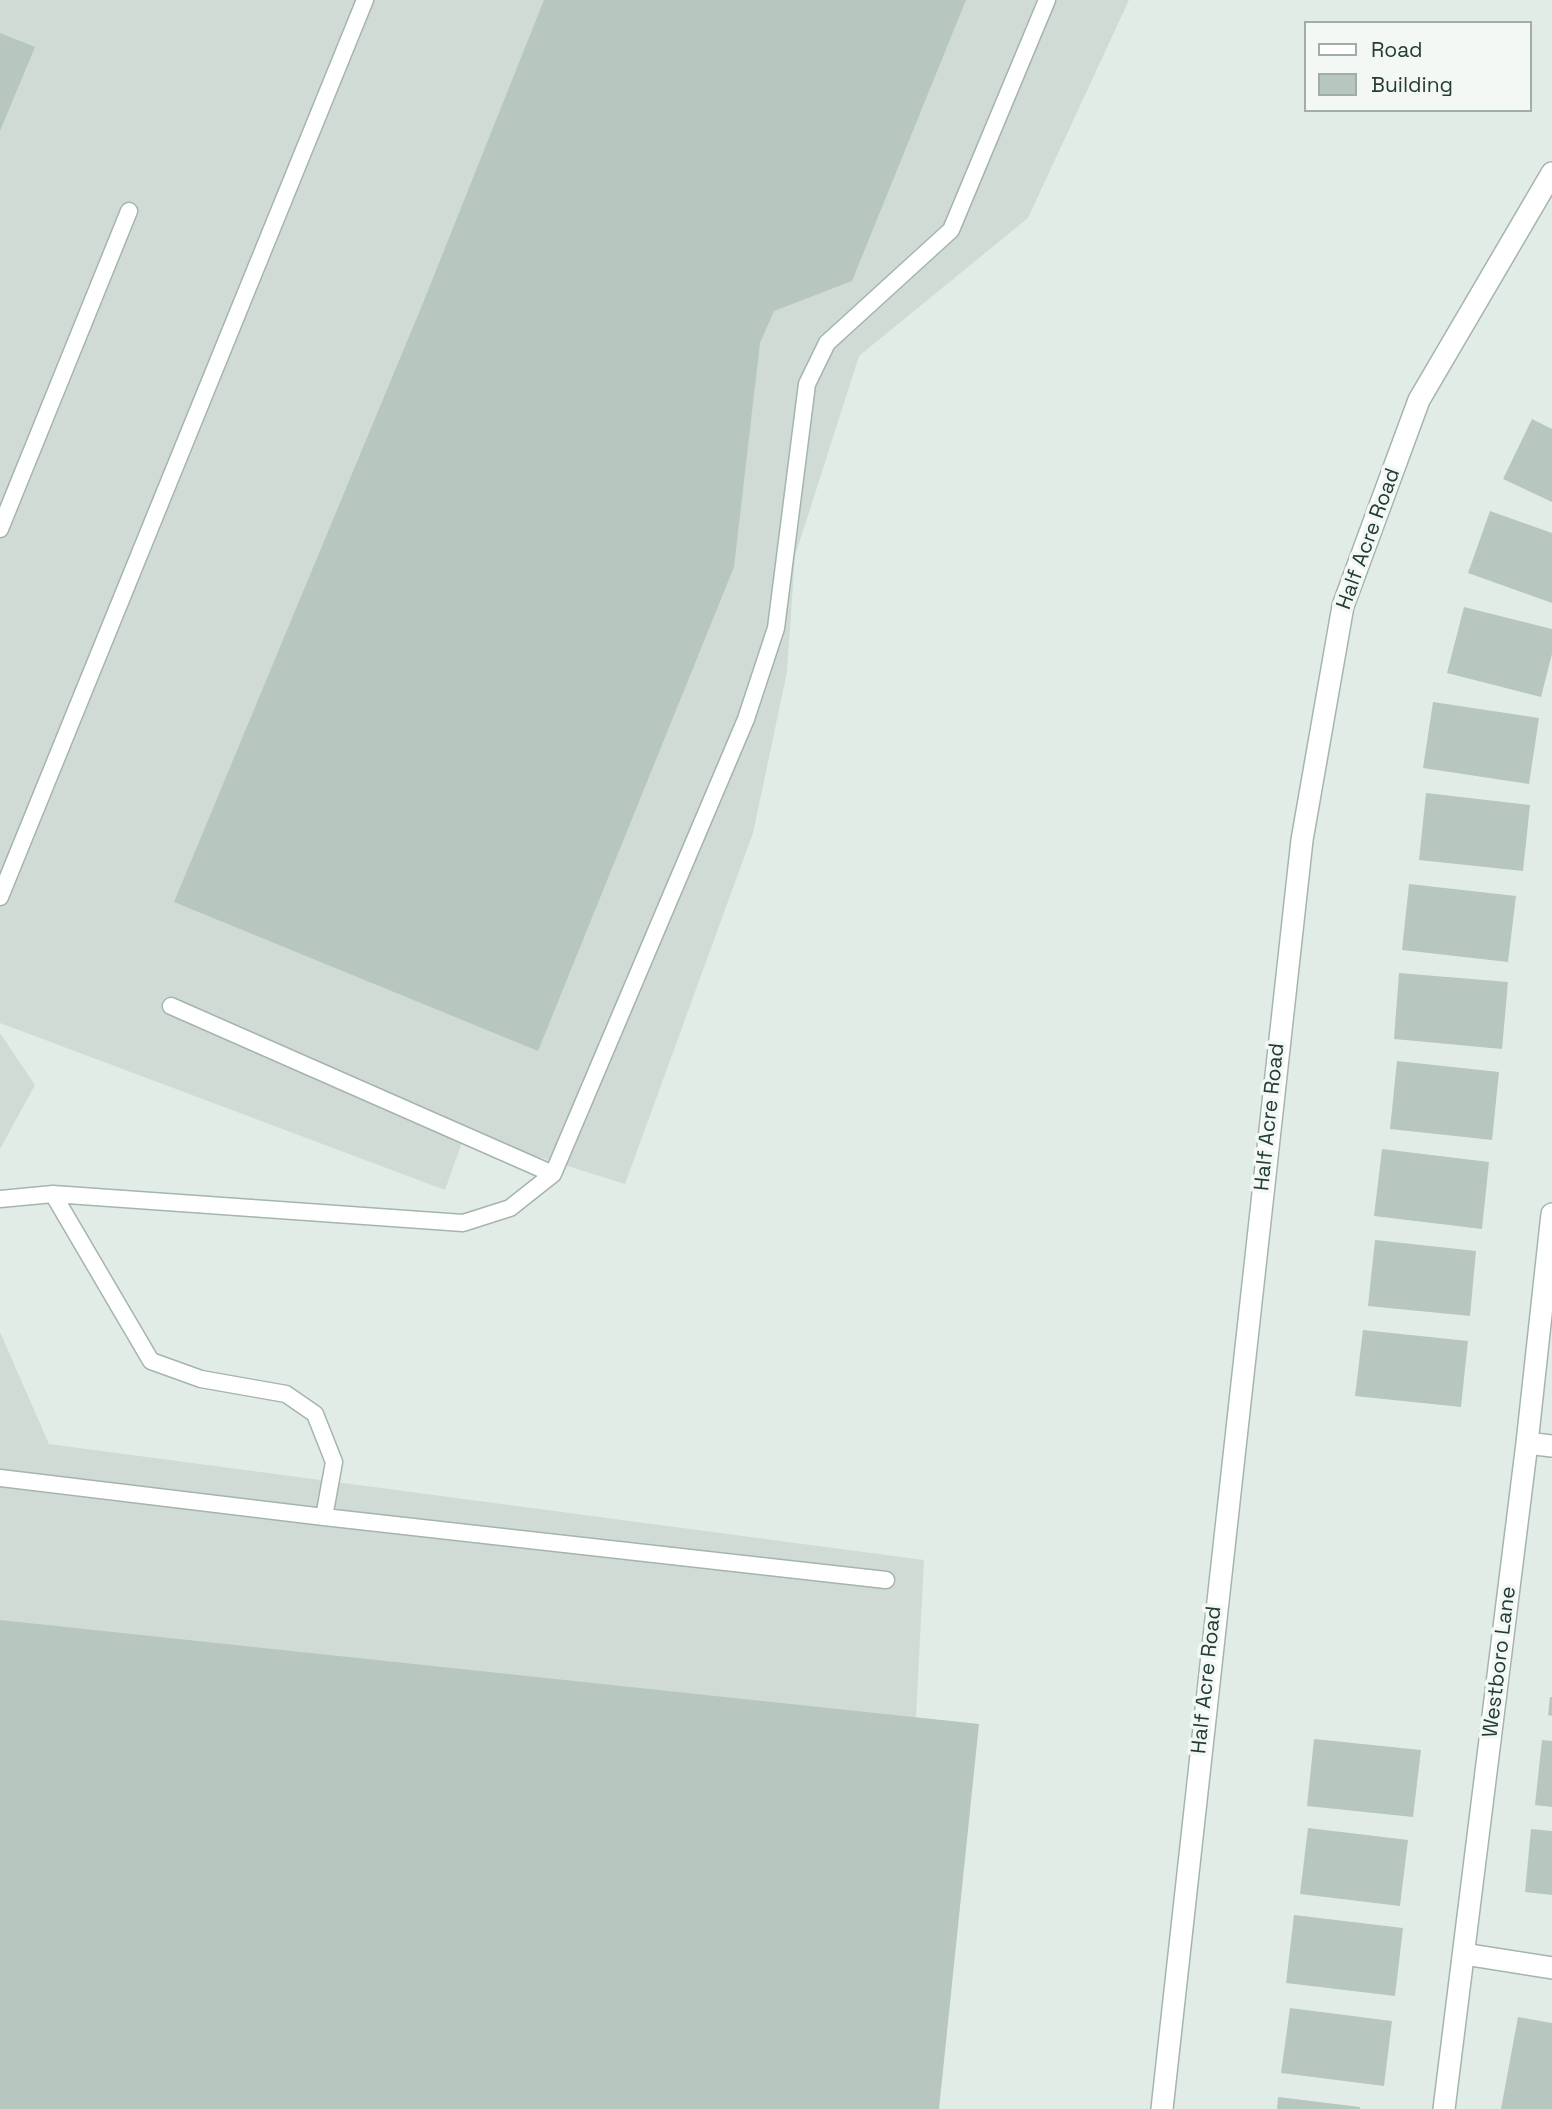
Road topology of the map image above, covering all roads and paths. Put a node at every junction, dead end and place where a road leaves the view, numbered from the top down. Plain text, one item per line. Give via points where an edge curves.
1 (365, 0) edge
2 (1047, 0) edge
3 (1552, 173) edge
4 (129, 211) dead end
5 (0, 529) edge
6 (0, 897) edge
7 (171, 1006) dead end
8 (553, 1174) junction
9 (53, 1194) junction
10 (0, 1199) edge
11 (1552, 1214) edge
12 (1527, 1443) junction
13 (1552, 1446) edge
14 (0, 1478) edge
15 (324, 1517) junction
16 (886, 1580) dead end
17 (1464, 1954) junction
18 (1552, 1968) edge
19 (1162, 2109) edge
20 (1444, 2109) edge

1 - 6 lane
2 - 8 lane via 951,230 827,343 807,384 776,628 746,719
3 - 19 street, Half Acre Road via 1419,400 1343,606 1301,853
4 - 5 lane
7 - 8 lane
8 - 9 lane via 510,1209 463,1223
9 - 10 lane
9 - 15 lane via 151,1361 201,1379 286,1394 315,1414 334,1462
11 - 12 street, Westboro Lane
12 - 13 street
12 - 17 street, Westboro Lane
14 - 15 lane
15 - 16 lane
17 - 18 street
17 - 20 street, Westboro Lane

